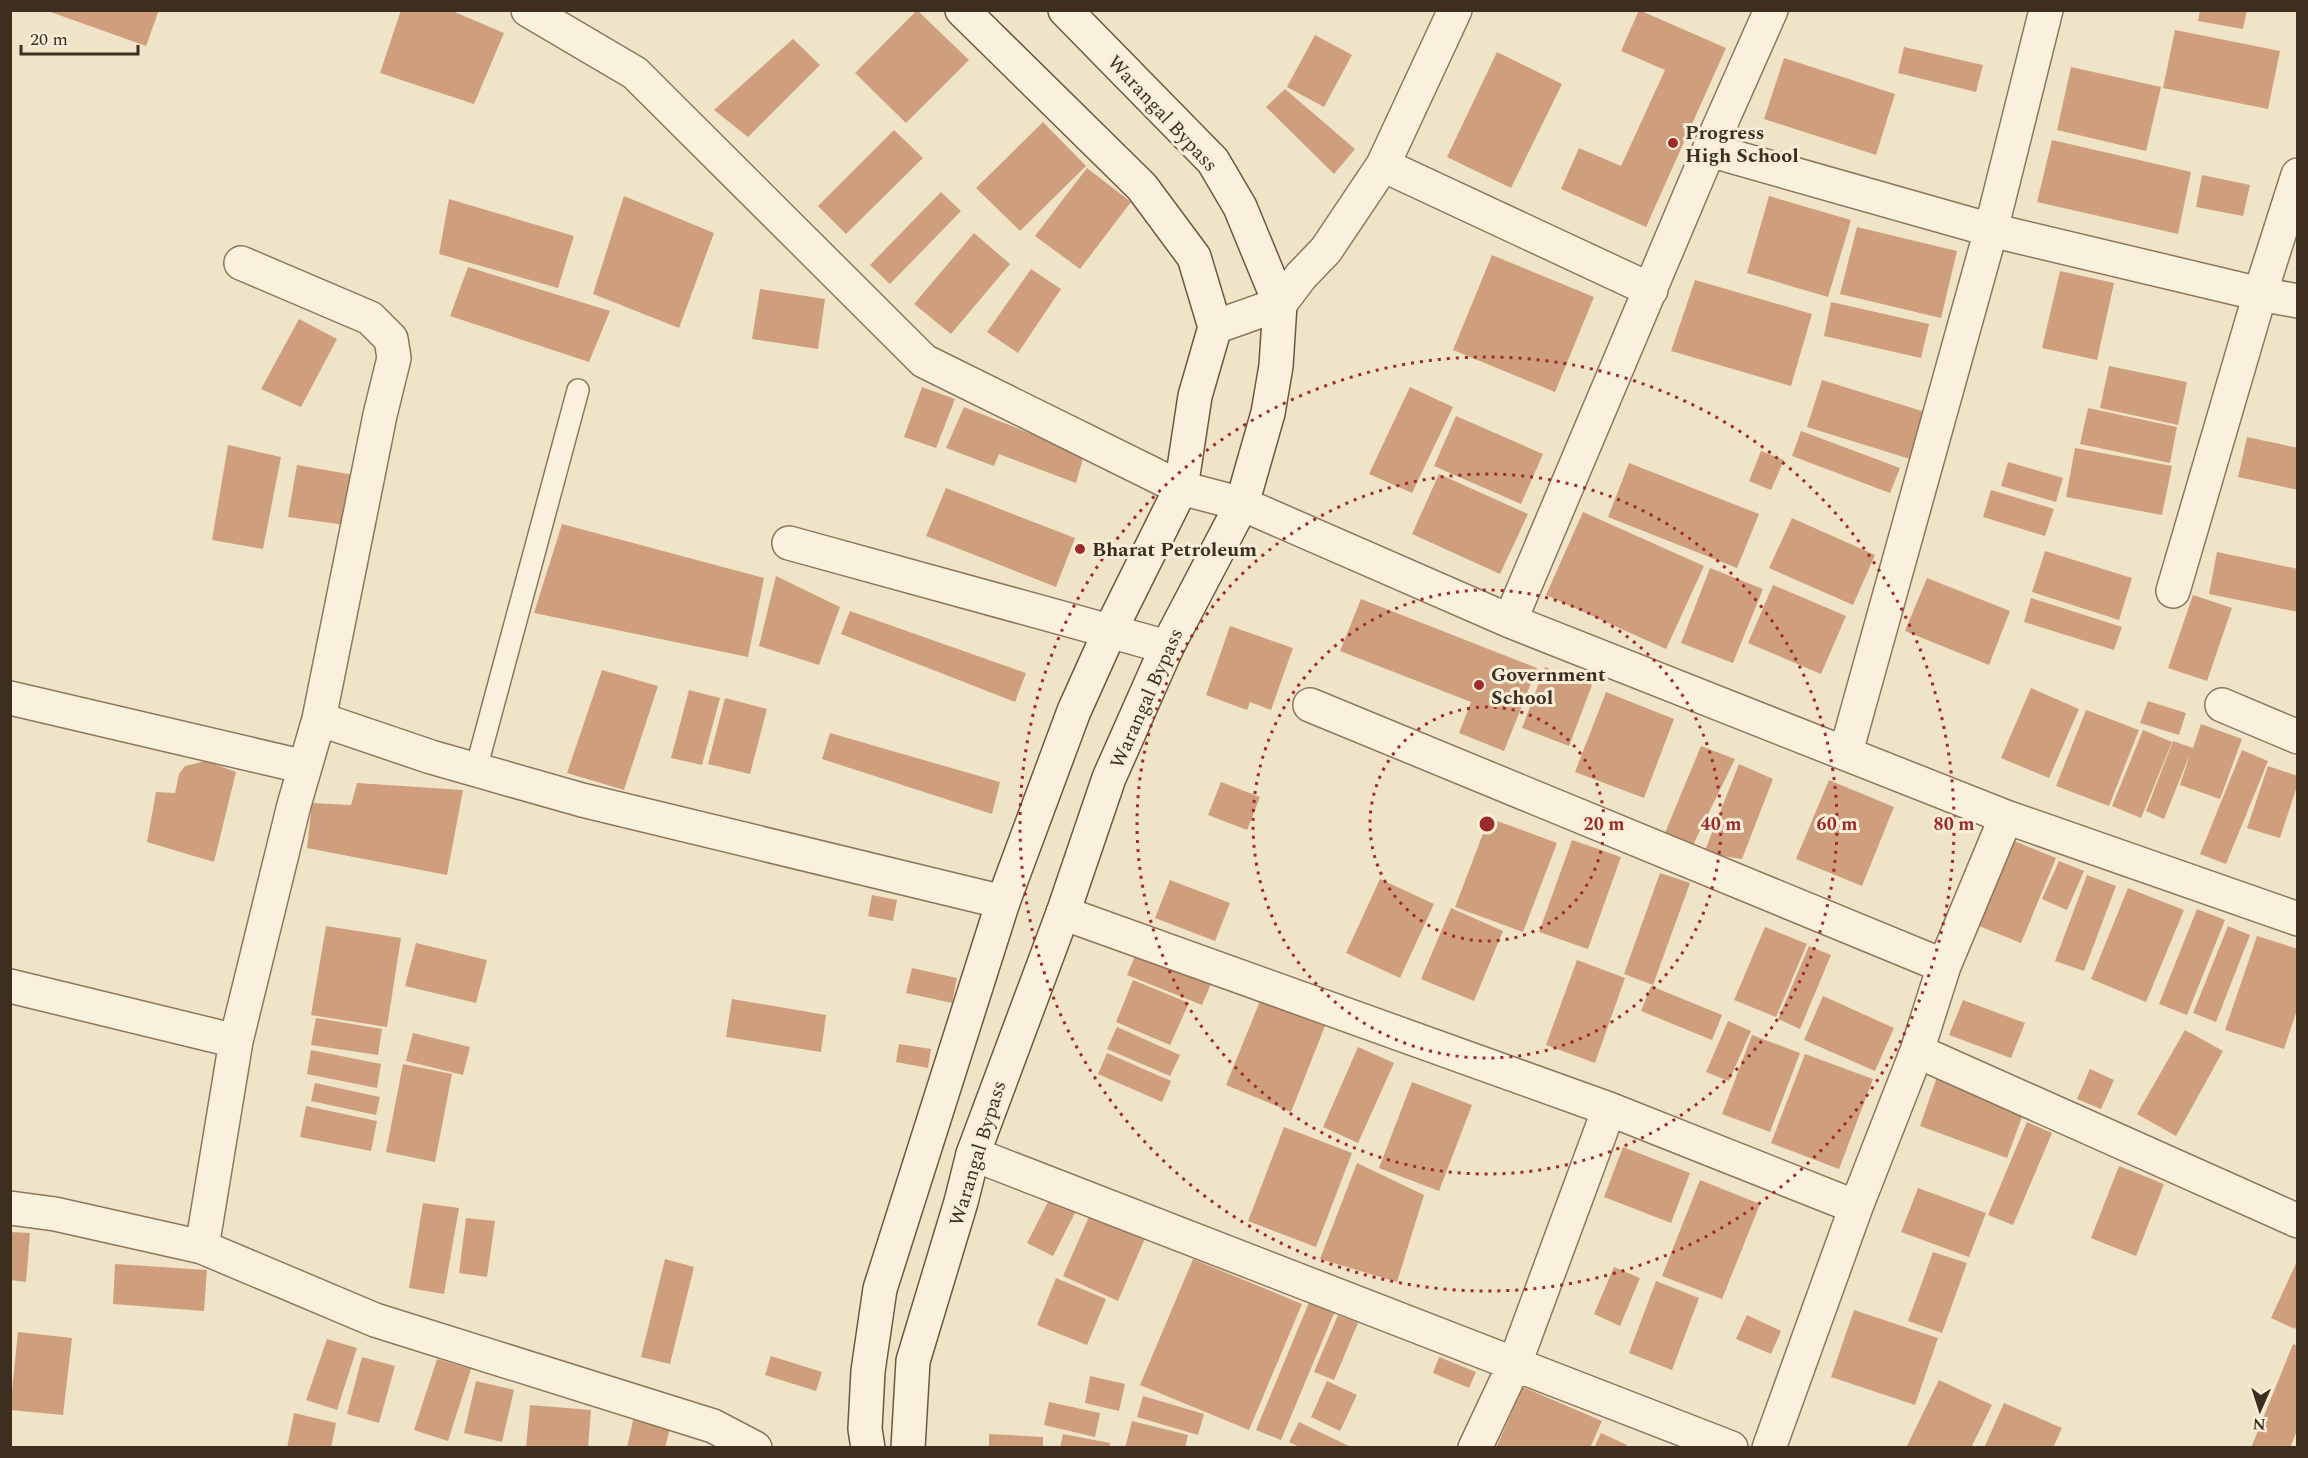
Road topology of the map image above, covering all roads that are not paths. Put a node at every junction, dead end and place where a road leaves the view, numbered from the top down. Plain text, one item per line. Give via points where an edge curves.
1 (528, 10) edge
2 (962, 10) edge
3 (1065, 10) edge
4 (1455, 10) edge
5 (1771, 10) edge
6 (2046, 10) edge
7 (1709, 150) junction
8 (1383, 165) junction
9 (2298, 175) edge
10 (1991, 230) junction
11 (242, 263) dead end
12 (1651, 290) junction
13 (2260, 294) junction
14 (2298, 301) edge
15 (1280, 304) junction
16 (1215, 327) junction
17 (579, 390) dead end
18 (1181, 488) junction
19 (1242, 504) junction
20 (789, 543) dead end
21 (2172, 591) dead end
22 (1509, 621) junction
23 (1110, 632) junction
24 (1167, 647) junction
25 (10, 698) edge
26 (1310, 705) dead end
27 (2222, 705) dead end
28 (319, 719) junction
29 (2298, 737) edge
30 (1846, 752) junction
31 (305, 767) junction
32 (476, 769) junction
33 (2006, 817) junction
34 (1003, 902) junction
35 (1063, 913) junction
36 (2298, 919) edge
37 (1944, 966) junction
38 (10, 986) edge
39 (236, 1041) junction
40 (1917, 1051) junction
41 (1609, 1109) junction
42 (973, 1154) junction
43 (1856, 1206) junction
44 (10, 1208) edge
45 (2298, 1221) edge
46 (202, 1247) junction
47 (1515, 1363) junction
48 (755, 1448) edge
49 (868, 1448) edge
50 (908, 1448) edge
51 (1474, 1448) edge
52 (1731, 1448) edge
53 (1769, 1448) edge

1 - 18 street via 635,73 924,361
2 - 16 street via 1142,187 1194,257
3 - 15 street, Warangal Bypass via 1213,161 1240,207
4 - 8 street
5 - 7 street
6 - 10 street
7 - 10 street
7 - 12 street
8 - 12 street
8 - 15 street via 1326,250
9 - 13 street
10 - 13 street
10 - 30 street
11 - 28 street via 370,318 391,339 394,358
12 - 22 street
13 - 14 street
13 - 21 street
15 - 16 street
15 - 19 street, Warangal Bypass via 1268,413
16 - 18 street via 1195,396
17 - 32 lane
18 - 19 street
18 - 23 street
19 - 22 street
19 - 24 street, Warangal Bypass
20 - 23 street
22 - 30 street
23 - 24 street
23 - 34 street via 1074,711
24 - 35 street, Warangal Bypass via 1109,778
25 - 31 street
26 - 37 street
27 - 29 street
28 - 31 street
28 - 32 street
30 - 33 street
31 - 39 street
32 - 34 street via 582,800
33 - 36 street
33 - 37 street
34 - 49 street via 880,1289 868,1371
35 - 41 street
35 - 42 street, Warangal Bypass
37 - 40 street
38 - 39 street
39 - 46 street
40 - 43 street
40 - 45 street
41 - 43 street
41 - 47 street
42 - 47 street
42 - 50 street, Warangal Bypass via 913,1361
43 - 53 street
44 - 46 street via 55,1214
46 - 48 street via 375,1320 713,1426
47 - 51 street
47 - 52 street

